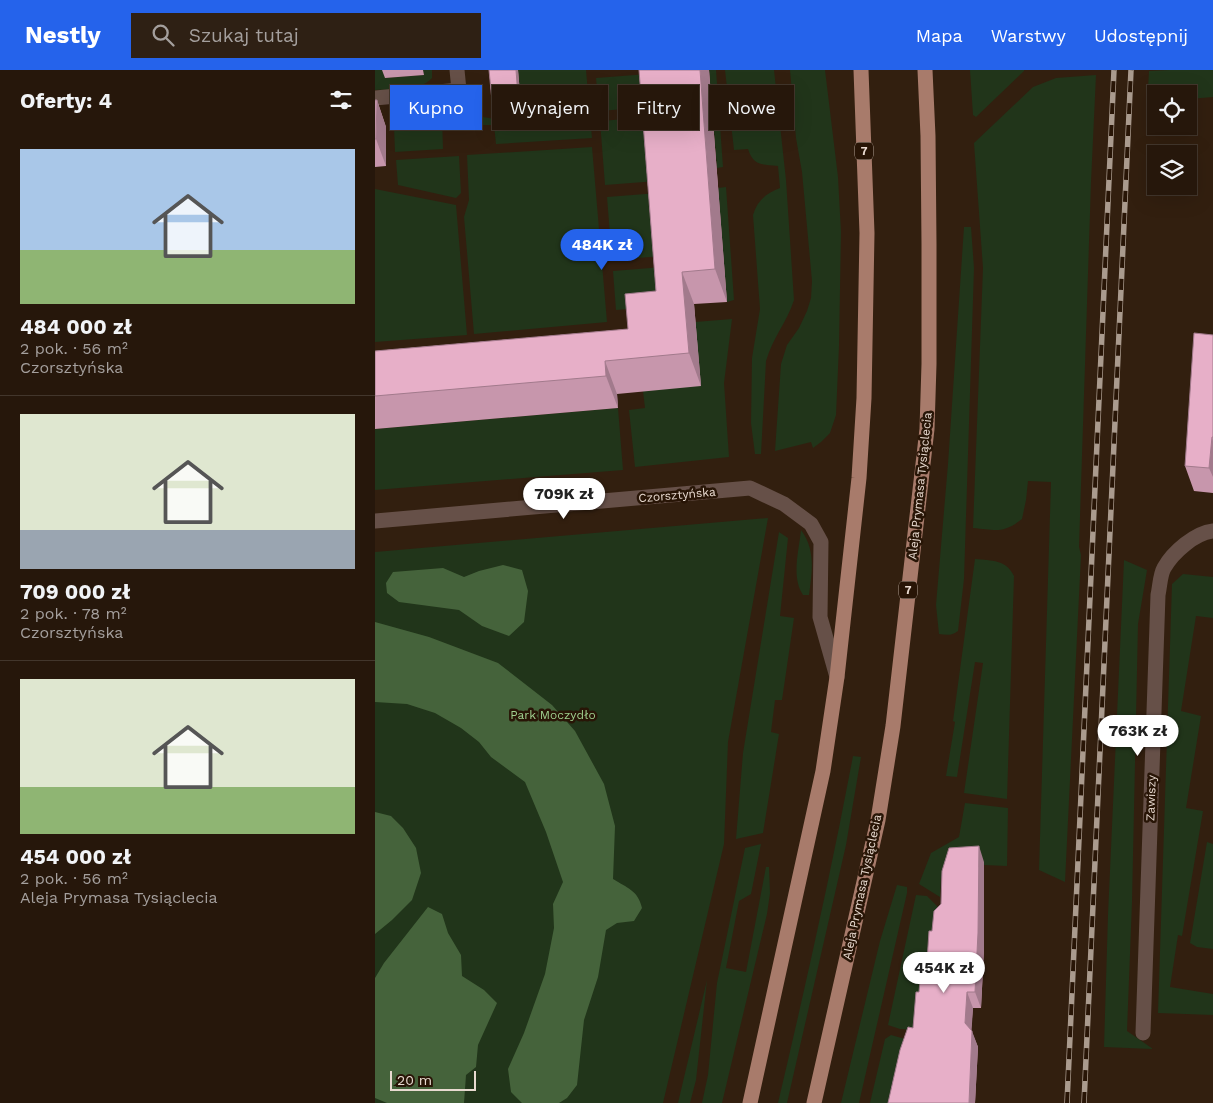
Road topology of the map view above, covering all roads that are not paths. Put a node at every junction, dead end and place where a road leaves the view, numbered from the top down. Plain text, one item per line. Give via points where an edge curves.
1 (457, 70) edge
2 (861, 70) edge
3 (925, 70) edge
4 (375, 98) edge
5 (375, 521) edge
6 (1213, 531) edge
7 (837, 678) junction
8 (1143, 1032) dead end
9 (750, 1103) edge
10 (814, 1103) edge

1 - 4 street via 459,90
2 - 7 main road, 7 via 867,233 864,398 859,478
3 - 10 main road, Aleja Prymasa Tysiąclecia / 7 via 929,244 927,429 893,726 878,820
5 - 7 street, Czorsztyńska via 750,488 785,504 811,524 821,542 820,617
6 - 8 street, Zawiszy via 1187,543 1171,558 1163,570 1158,595
7 - 9 main road, 7 via 823,771

